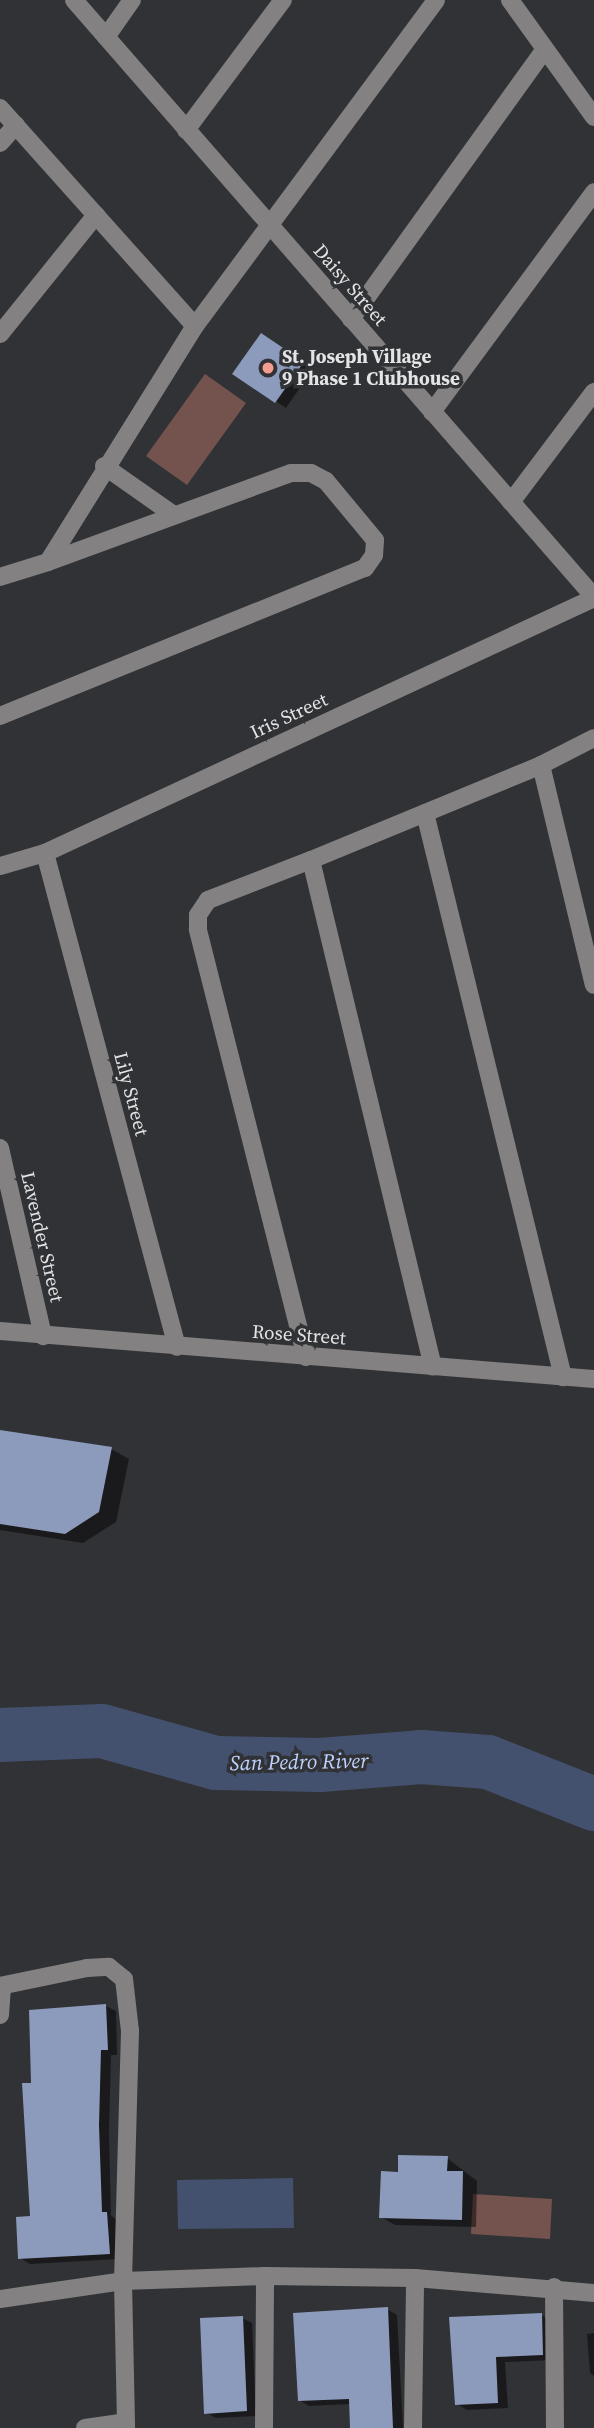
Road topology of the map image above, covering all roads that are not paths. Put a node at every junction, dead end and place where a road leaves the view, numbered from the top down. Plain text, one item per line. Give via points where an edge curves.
1 (74, 0) edge
2 (132, 0) edge
3 (283, 0) edge
4 (436, 0) edge
5 (510, 0) edge
6 (106, 37) junction
7 (544, 50) junction
8 (0, 108) edge
9 (594, 117) edge
10 (16, 125) junction
11 (186, 130) junction
12 (0, 143) edge
13 (594, 192) edge
14 (96, 215) junction
15 (269, 225) junction
16 (351, 319) junction
17 (195, 326) junction
18 (0, 334) edge
19 (594, 392) edge
20 (432, 412) junction
21 (104, 466) junction
22 (511, 502) junction
23 (174, 515) junction
24 (48, 562) junction
25 (0, 578) edge
26 (594, 597) edge
27 (0, 716) edge
28 (594, 738) edge
29 (541, 765) junction
30 (425, 813) junction
31 (45, 853) junction
32 (311, 860) junction
33 (0, 866) edge
34 (594, 985) edge
35 (0, 1148) edge
36 (0, 1331) edge
37 (43, 1336) junction
38 (177, 1347) junction
39 (306, 1357) junction
40 (433, 1367) junction
41 (563, 1377) junction
42 (594, 1379) edge
43 (1, 1986) edge
44 (0, 2015) edge
45 (265, 2276) junction
46 (415, 2278) junction
47 (123, 2281) junction
48 (554, 2287) junction
49 (594, 2293) edge
50 (0, 2299) edge
51 (126, 2425) edge
52 (85, 2428) edge
53 (264, 2428) edge
54 (413, 2428) edge
55 (555, 2428) edge

1 - 6 street, Daisy Street
2 - 6 street
3 - 11 street
4 - 15 street
5 - 7 street
6 - 11 street, Daisy Street
7 - 9 street
7 - 16 street
8 - 10 street
10 - 12 street
10 - 14 street
11 - 15 street, Daisy Street
13 - 20 street
14 - 17 street
14 - 18 street
15 - 16 street, Daisy Street
15 - 17 street
16 - 20 street, Daisy Street
17 - 21 street
19 - 22 street
20 - 22 street, Daisy Street
21 - 23 street
21 - 24 street
22 - 26 street, Daisy Street
23 - 24 street
23 - 27 street via 291,473 311,472 326,481 375,540 374,555 365,568
24 - 25 street
26 - 31 street, Iris Street
28 - 29 street
29 - 30 street
29 - 34 street
30 - 32 street
30 - 41 street
31 - 33 street, Iris Street
31 - 38 street, Lily Street
32 - 39 street via 208,900 198,915
32 - 40 street
35 - 37 street, Lavender Street
36 - 37 street, Rose Street
37 - 38 street, Rose Street
38 - 39 street, Rose Street
39 - 40 street, Rose Street
40 - 41 street, Rose Street
41 - 42 street, Rose Street
43 - 44 street
43 - 47 street via 98,1967 109,1967 124,1979 130,2031
45 - 46 street
45 - 47 street
45 - 53 street
46 - 48 street
46 - 54 street
47 - 50 street
47 - 51 street
48 - 49 street
48 - 55 street
51 - 52 street

